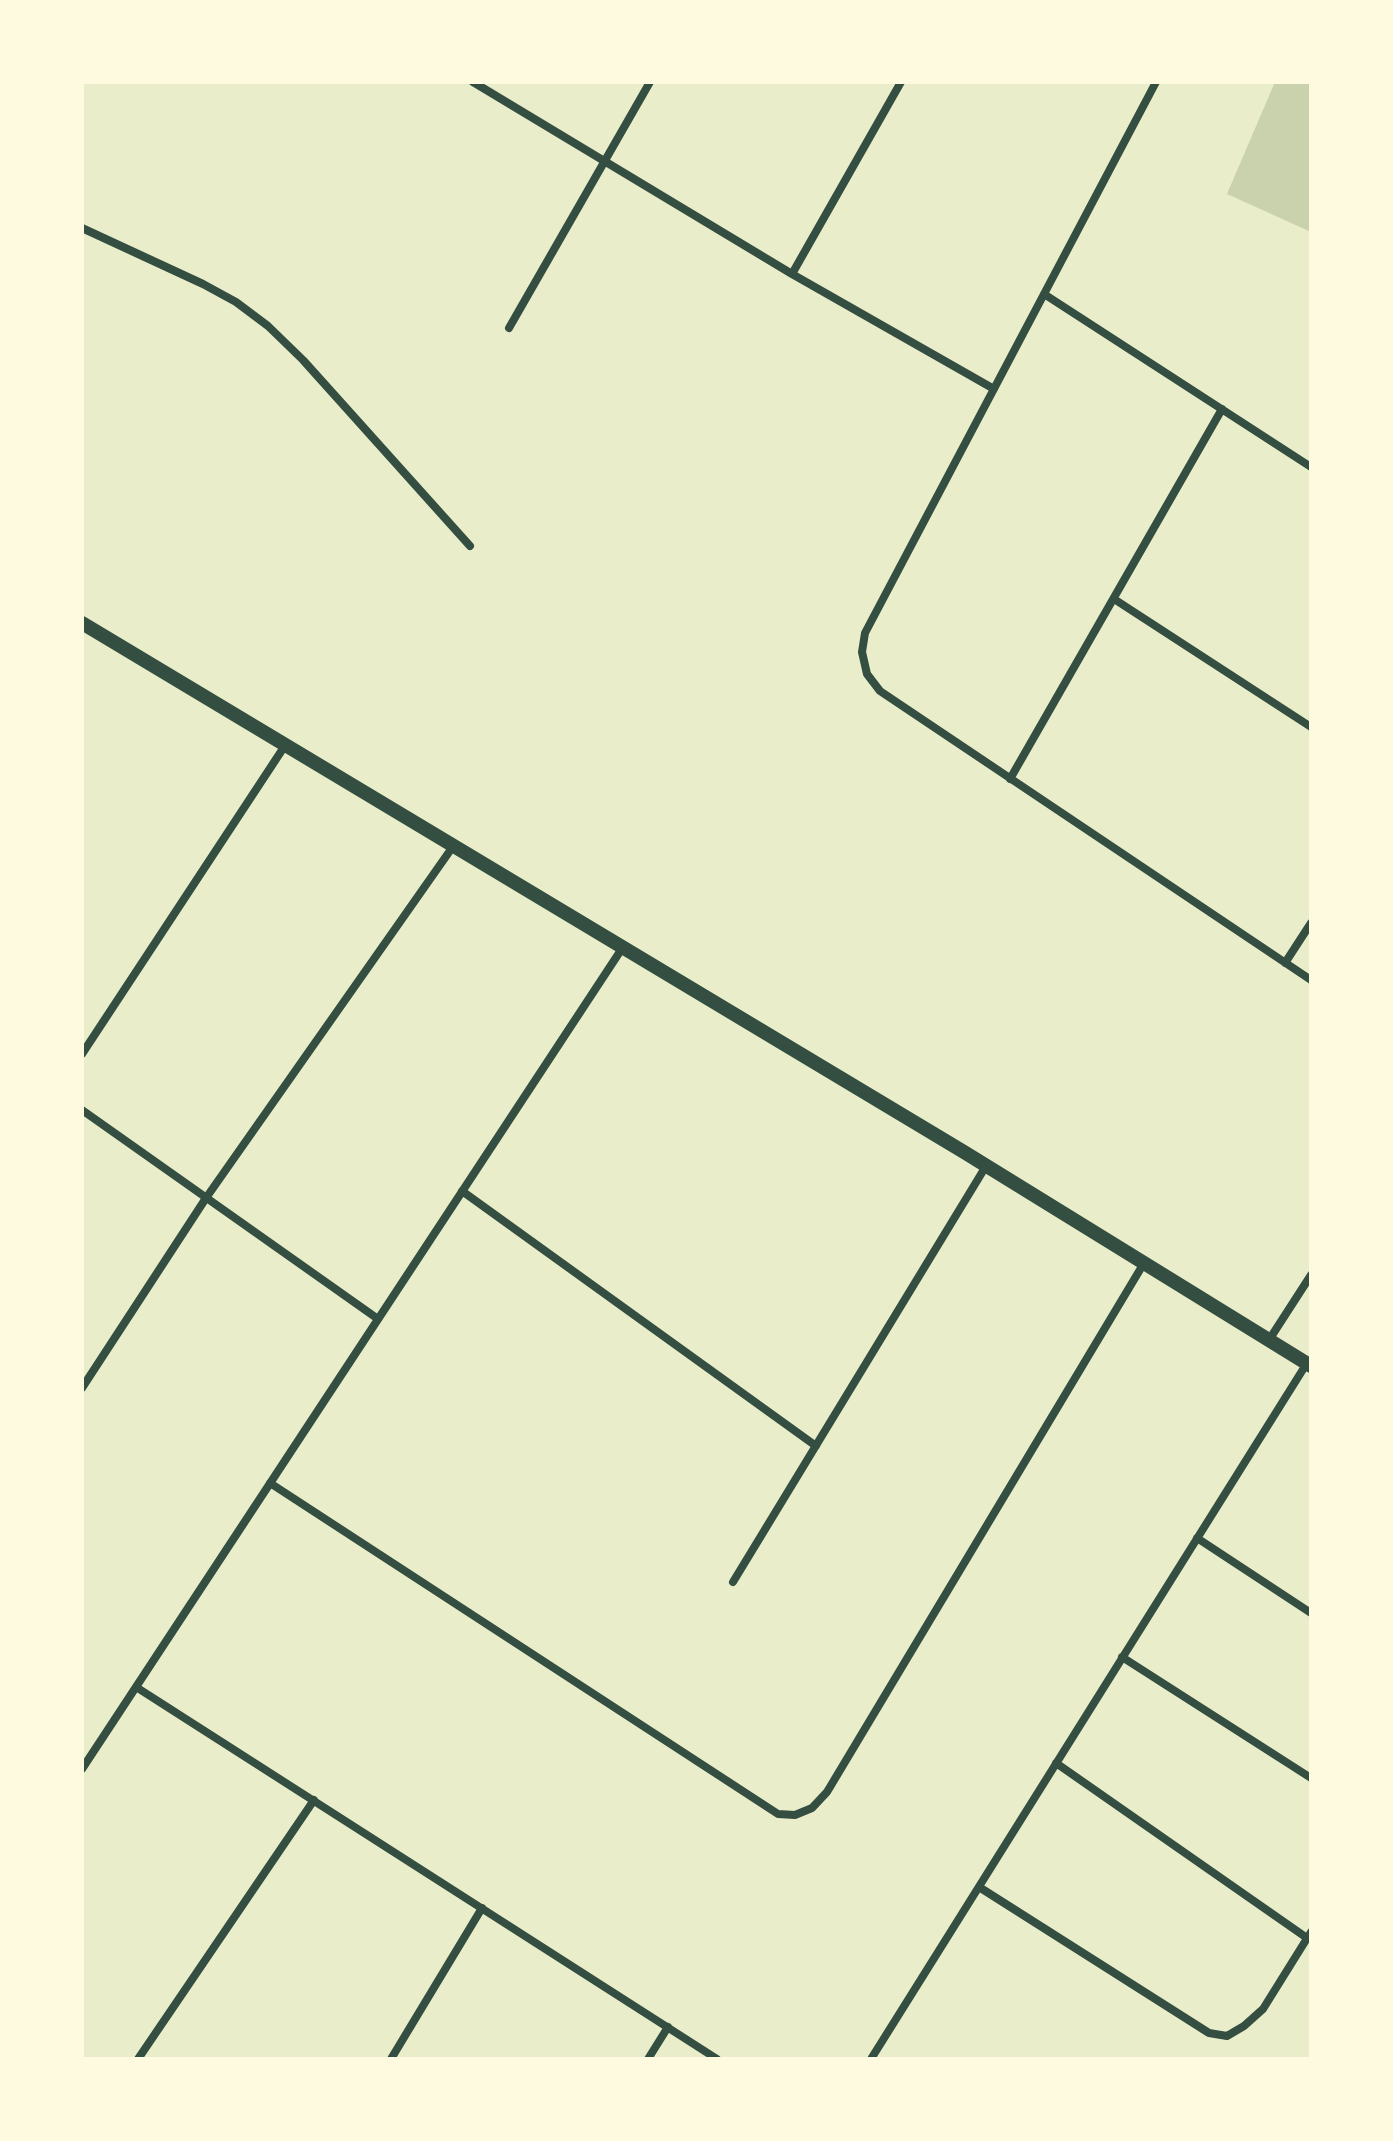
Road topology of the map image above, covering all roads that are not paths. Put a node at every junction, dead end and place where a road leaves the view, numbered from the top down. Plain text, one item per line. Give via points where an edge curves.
1 (473, 82) edge
2 (650, 82) edge
3 (901, 82) edge
4 (1156, 82) edge
5 (605, 162) junction
6 (82, 228) edge
7 (792, 274) junction
8 (1044, 294) junction
9 (509, 328) dead end
10 (994, 389) junction
11 (1222, 409) junction
12 (1311, 467) edge
13 (470, 546) dead end
14 (1114, 599) junction
15 (85, 630) edge
16 (1311, 727) edge
17 (286, 744) junction
18 (1010, 779) junction
19 (454, 845) junction
20 (1311, 923) edge
21 (623, 947) junction
22 (1285, 963) junction
23 (1311, 980) edge
24 (82, 1054) edge
25 (82, 1110) edge
26 (986, 1166) junction
27 (462, 1191) junction
28 (206, 1198) junction
29 (1144, 1263) junction
30 (1311, 1275) edge
31 (378, 1319) junction
32 (1269, 1340) junction
33 (1309, 1364) edge
34 (82, 1388) edge
35 (816, 1446) junction
36 (270, 1483) junction
37 (1197, 1538) junction
38 (733, 1582) dead end
39 (1311, 1613) edge
40 (1122, 1657) junction
41 (136, 1687) junction
42 (1056, 1763) junction
43 (82, 1769) edge
44 (1311, 1778) edge
45 (314, 1800) junction
46 (979, 1887) junction
47 (482, 1908) junction
48 (1309, 1935) edge
49 (668, 2027) junction
50 (138, 2059) edge
51 (391, 2059) edge
52 (648, 2059) edge
53 (717, 2059) edge
54 (871, 2059) edge

1 - 5 street
2 - 5 street
3 - 7 street
4 - 8 street
5 - 7 street
5 - 9 street
6 - 13 street via 203,284 268,326
7 - 10 street
8 - 10 street
8 - 11 street
10 - 18 street via 865,633 862,652 867,674 880,691
11 - 12 street
11 - 14 street
14 - 16 street
14 - 18 street
15 - 17 street
17 - 19 street
17 - 24 street
18 - 22 street
19 - 21 street
19 - 28 street
20 - 22 street
21 - 26 street
21 - 27 street
22 - 23 street
25 - 28 street
26 - 29 street
26 - 35 street
27 - 31 street
27 - 35 street
28 - 31 street
28 - 34 street
29 - 32 street
29 - 36 street via 827,1792 812,1808 795,1815 778,1814
30 - 32 street
31 - 36 street
32 - 33 street
33 - 37 street
35 - 38 street
36 - 41 street
37 - 39 street
37 - 40 street
40 - 42 street
40 - 44 street
41 - 43 street
41 - 45 street
42 - 46 street
42 - 48 street
45 - 47 street
45 - 50 street
46 - 48 street via 1209,2033 1227,2036 1263,2009
46 - 54 street
47 - 49 street
47 - 51 street
49 - 52 street
49 - 53 street

